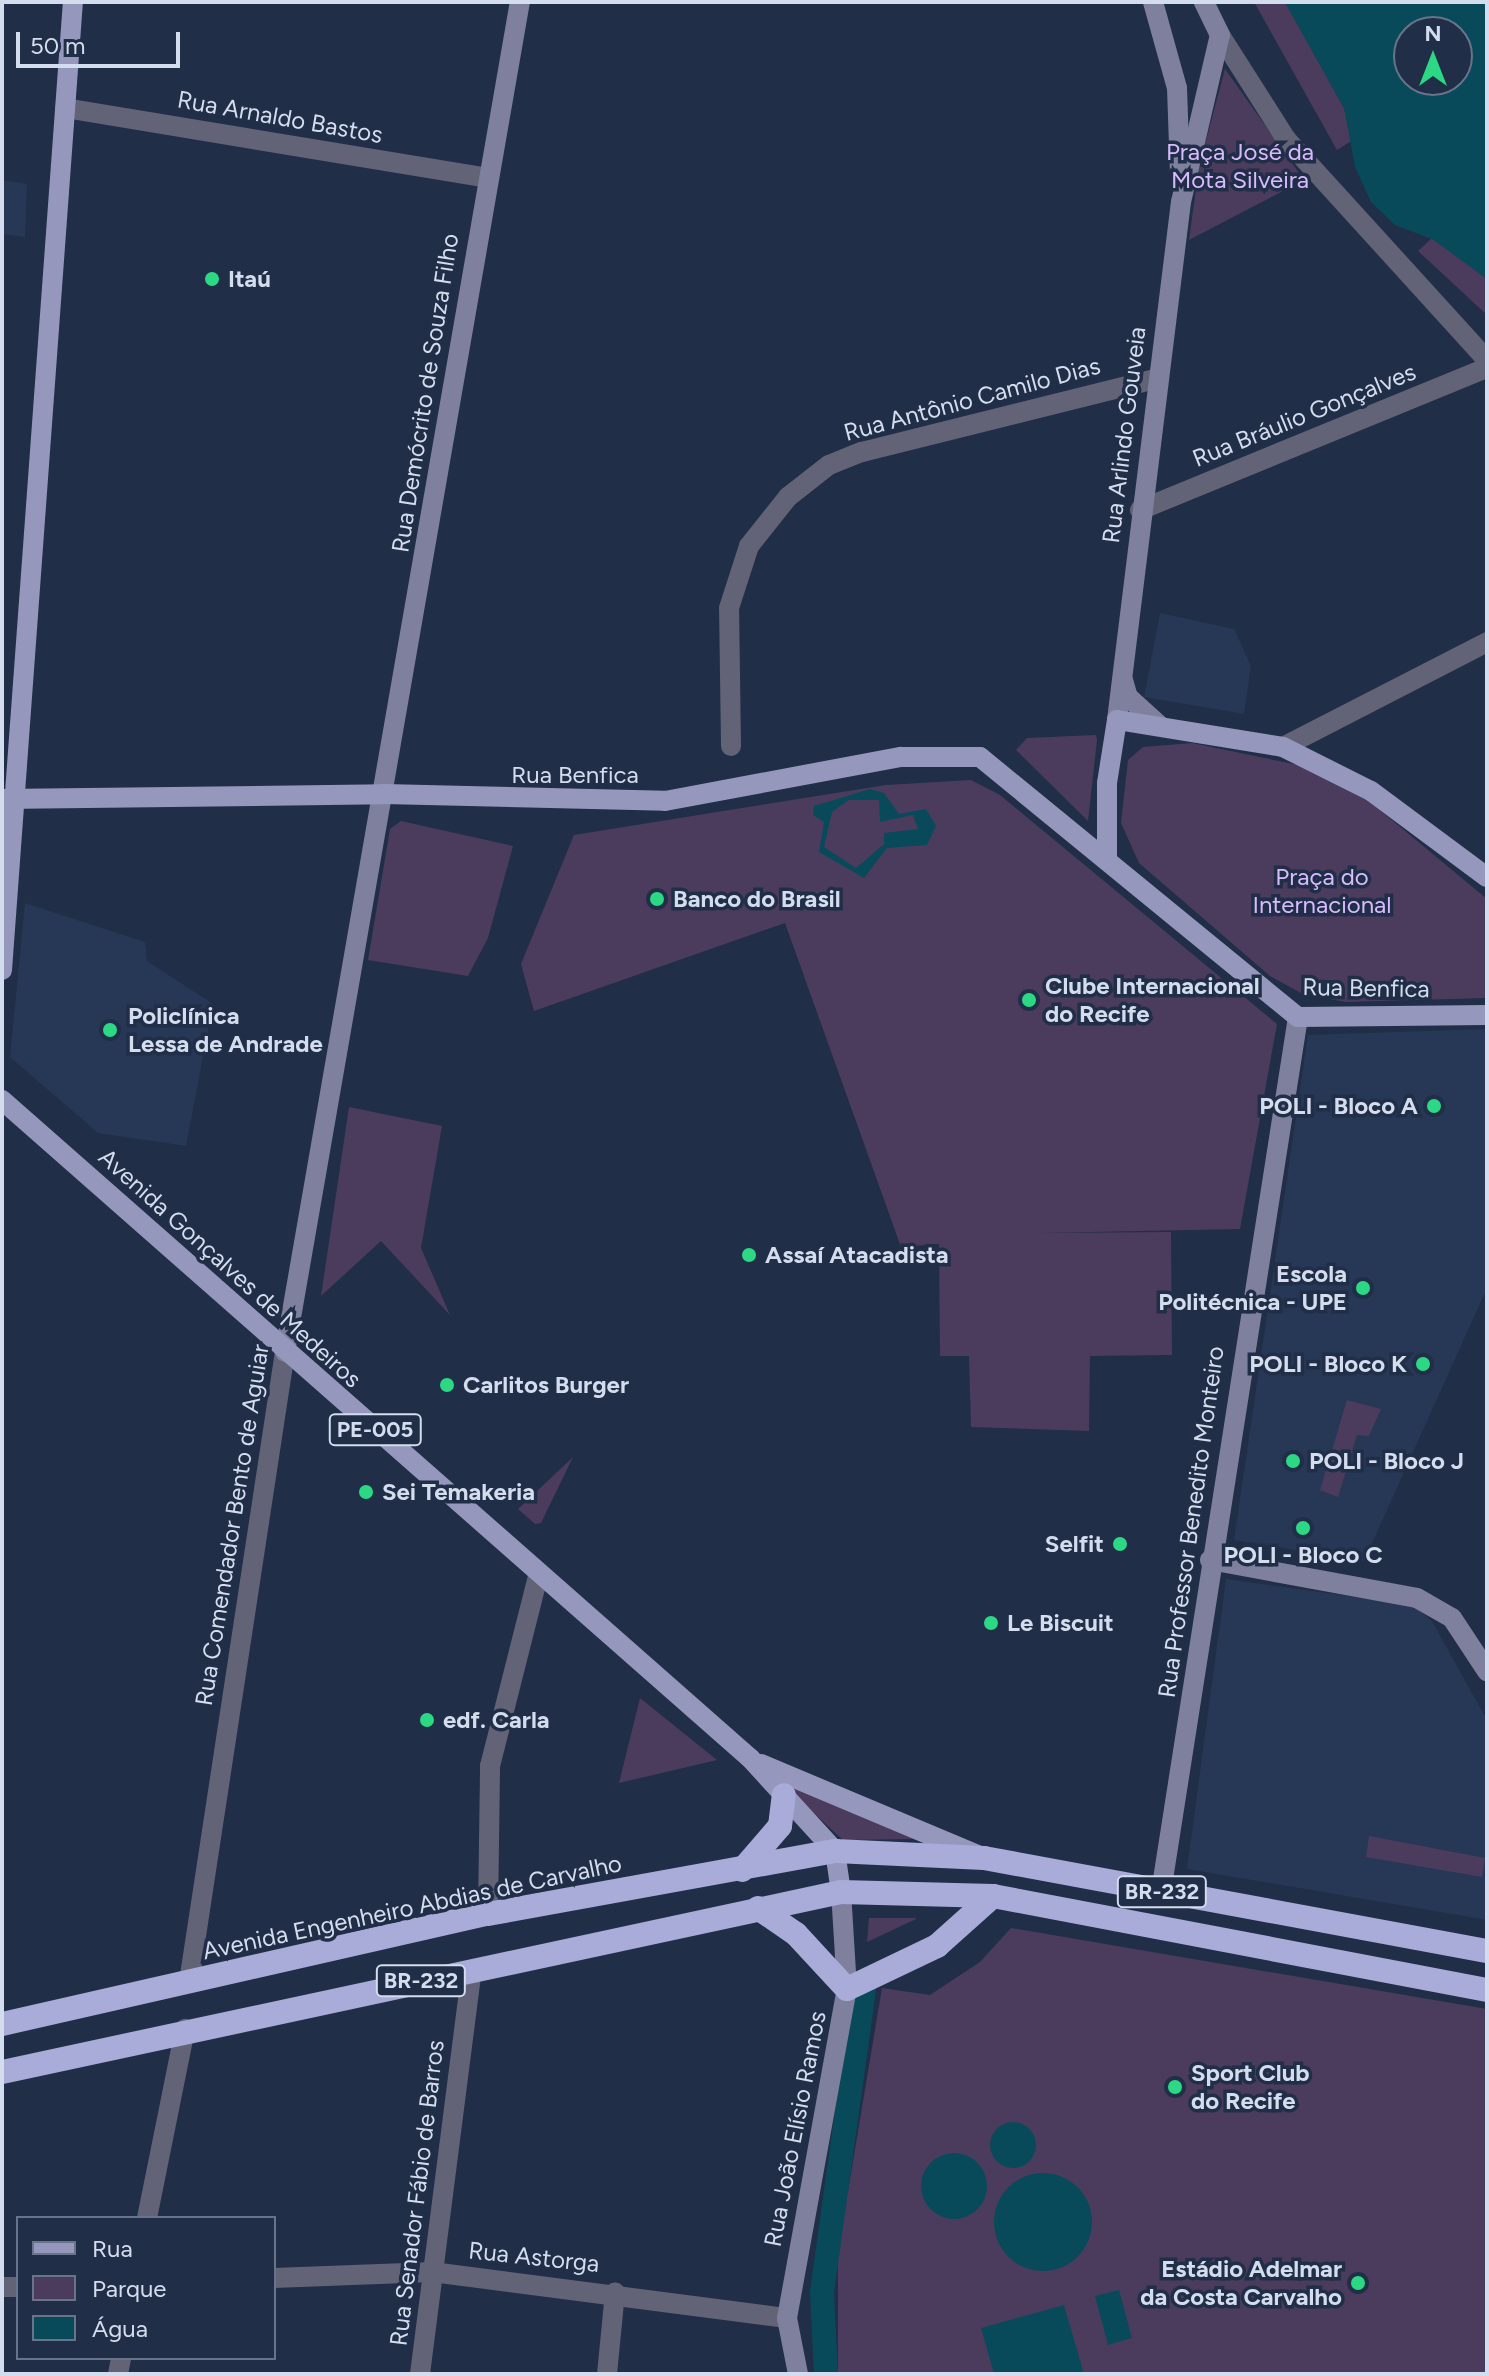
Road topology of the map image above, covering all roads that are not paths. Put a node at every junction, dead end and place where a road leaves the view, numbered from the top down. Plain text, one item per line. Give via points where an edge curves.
1 (73, 2) edge
2 (520, 2) edge
3 (1153, 2) edge
4 (1204, 2) edge
5 (1220, 35) junction
6 (65, 108) junction
7 (486, 178) junction
8 (1181, 202) junction
9 (1487, 360) edge
10 (1487, 368) edge
11 (1158, 378) junction
12 (1140, 510) junction
13 (1487, 642) edge
14 (1122, 676) junction
15 (1117, 720) junction
16 (1159, 725) junction
17 (731, 746) dead end
18 (1283, 747) junction
19 (384, 794) junction
20 (10, 799) edge
21 (1107, 860) junction
22 (1487, 877) edge
23 (2, 970) edge
24 (1487, 1015) edge
25 (1298, 1017) junction
26 (2, 1100) edge
27 (285, 1352) junction
28 (1210, 1560) junction
29 (539, 1573) junction
30 (1487, 1671) edge
31 (750, 1758) junction
32 (784, 1795) junction
33 (835, 1851) junction
34 (984, 1858) junction
35 (742, 1870) junction
36 (841, 1892) junction
37 (1161, 1892) junction
38 (993, 1896) junction
39 (758, 1908) junction
40 (488, 1914) junction
41 (1487, 1951) edge
42 (472, 1970) junction
43 (189, 1982) junction
44 (847, 1989) junction
45 (1487, 1990) edge
46 (2, 2024) edge
47 (185, 2029) junction
48 (2, 2072) edge
49 (147, 2216) edge
50 (432, 2272) junction
51 (276, 2278) edge
52 (615, 2292) junction
53 (787, 2318) junction
54 (420, 2374) edge
55 (607, 2374) edge
56 (798, 2374) edge

1 - 6 main road
2 - 7 street, Rua Demócrito de Souza Filho
3 - 8 street, Rua Arlindo Gouveia via 1177,88
4 - 5 street
5 - 8 street, Rua Arlindo Gouveia
5 - 9 street via 1286,139
6 - 7 street, Rua Arnaldo Bastos
6 - 20 main road
7 - 19 street, Rua Demócrito de Souza Filho
8 - 11 street, Rua Arlindo Gouveia
10 - 12 street, Rua Bráulio Gonçalves
11 - 12 street, Rua Arlindo Gouveia
11 - 17 street, Rua Antônio Camilo Dias via 862,452 829,465 788,497 749,546 729,608
12 - 14 street, Rua Arlindo Gouveia
13 - 18 street
14 - 15 street, Rua Arlindo Gouveia
14 - 16 street via 1128,697
15 - 16 main road
15 - 21 main road via 1107,783
16 - 18 main road
18 - 22 main road via 1371,791
19 - 20 main road, Rua Benfica
19 - 21 main road, Rua Benfica via 665,801 901,757 980,757
19 - 27 street, Rua Comendador Bento de Aguiar
20 - 23 main road
21 - 25 main road, Rua Benfica
24 - 25 main road, Rua Benfica
25 - 28 street, Rua Professor Benedito Monteiro
26 - 27 main road, Avenida Gonçalves de Medeiros / PE-005
27 - 29 main road, Avenida Gonçalves de Medeiros / PE-005
27 - 43 street, Rua Comendador Bento de Aguiar
28 - 30 street via 1417,1598 1452,1618
28 - 37 street, Rua Professor Benedito Monteiro
29 - 31 main road, Avenida Gonçalves de Medeiros / PE-005
29 - 40 street via 490,1766
31 - 32 main road, Avenida Gonçalves de Medeiros / PE-005
31 - 34 main road, Avenida Gonçalves de Medeiros / PE-005
32 - 33 main road, Avenida Gonçalves de Medeiros / PE-005
32 - 35 highway via 780,1826
33 - 34 highway, BR-232
33 - 35 highway, Avenida Engenheiro Abdias de Carvalho / BR-232
33 - 36 main road
34 - 37 highway, BR-232
35 - 40 highway, Avenida Engenheiro Abdias de Carvalho / BR-232
36 - 38 highway, BR-232
36 - 39 highway, BR-232
36 - 44 street, Rua João Elísio Ramos
37 - 41 highway, BR-232
38 - 44 highway via 937,1946
38 - 45 highway, BR-232
39 - 42 highway, BR-232
39 - 44 highway via 796,1934
40 - 43 highway, Avenida Engenheiro Abdias de Carvalho / BR-232
42 - 47 highway, BR-232
42 - 50 street, Rua Senador Fábio de Barros
43 - 46 highway, Avenida Engenheiro Abdias de Carvalho / BR-232
44 - 53 street, Rua João Elísio Ramos
47 - 48 highway, BR-232
47 - 49 street
50 - 51 street, Rua Astorga
50 - 52 street, Rua Astorga
50 - 54 street, Rua Senador Fábio de Barros
52 - 53 street, Rua Astorga
52 - 55 street
53 - 56 street, Rua João Elísio Ramos

